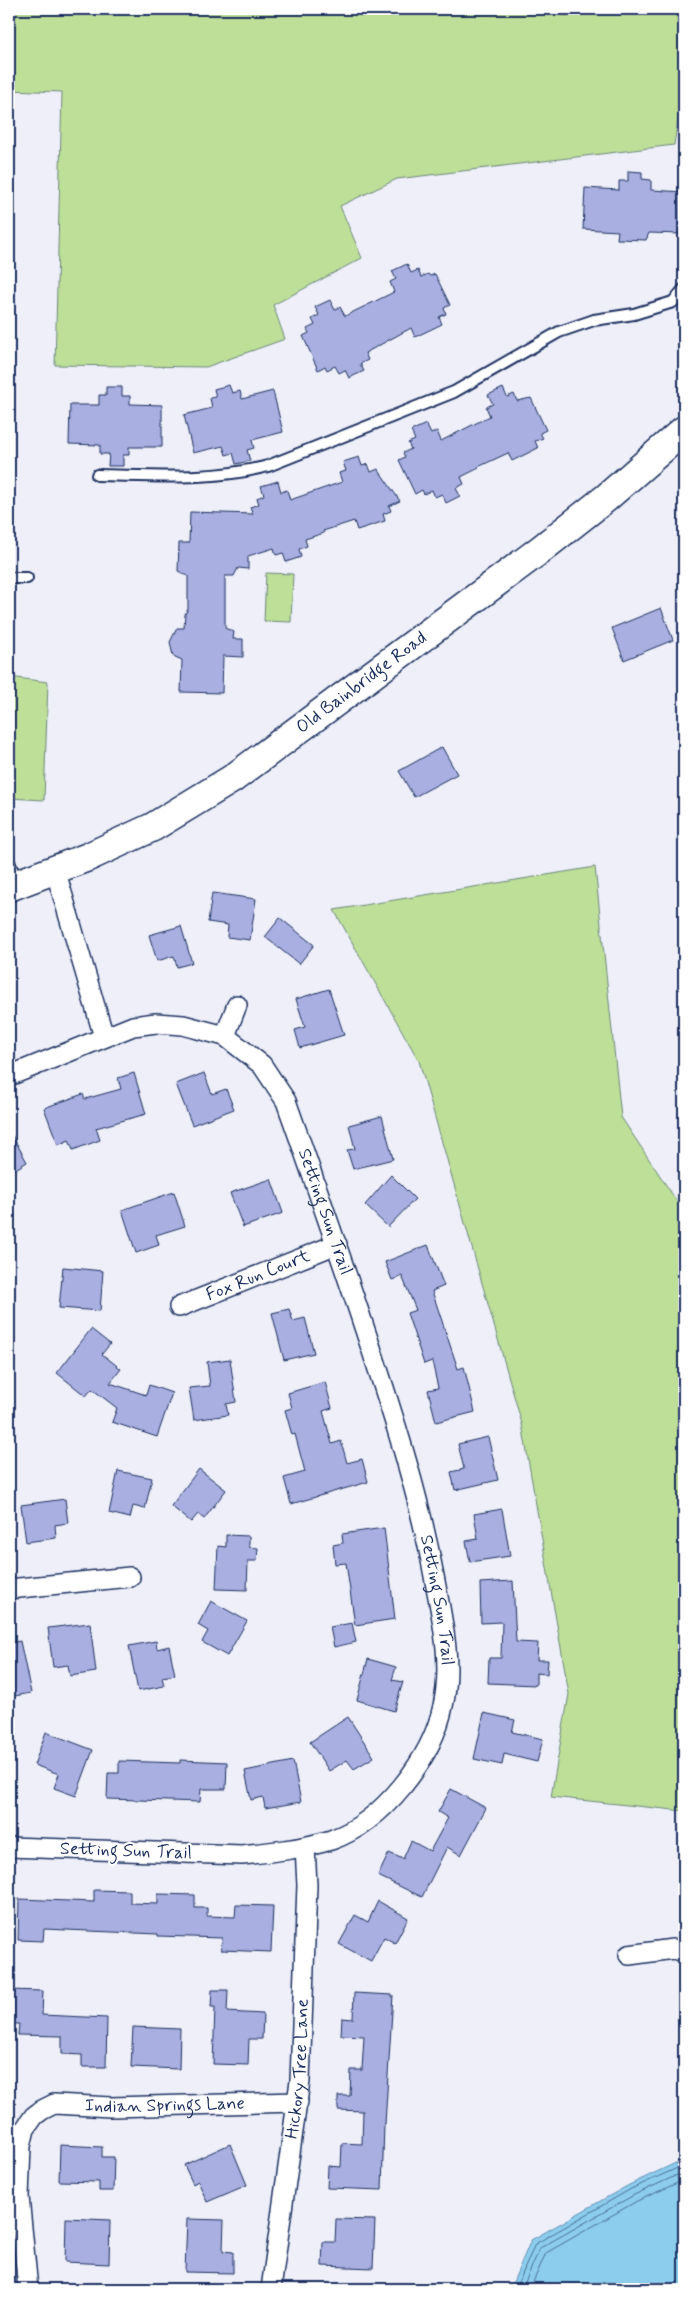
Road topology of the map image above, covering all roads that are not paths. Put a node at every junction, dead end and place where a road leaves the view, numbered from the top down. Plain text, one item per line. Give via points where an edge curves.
1 (684, 289) edge
2 (684, 430) edge
3 (97, 475) dead end
4 (9, 578) edge
5 (27, 578) dead end
6 (55, 869) junction
7 (11, 871) edge
8 (236, 1005) dead end
9 (225, 1036) junction
10 (104, 1037) junction
11 (9, 1076) edge
12 (337, 1244) junction
13 (179, 1307) dead end
14 (130, 1577) dead end
15 (9, 1589) edge
16 (9, 1847) edge
17 (305, 1847) junction
18 (684, 1952) edge
19 (629, 1955) dead end
20 (298, 2102) junction
21 (28, 2289) edge
22 (271, 2289) edge

1 - 3 lane via 673,302 634,314 594,320 559,332 454,392 268,466 239,474 209,477
2 - 6 main road, Old Bainbridge Road via 540,550 232,779 153,827
4 - 5 lane
6 - 7 main road, Old Bainbridge Road
6 - 10 street
8 - 9 street
9 - 10 street, Setting Sun Trail via 183,1025 156,1024 133,1026
9 - 12 street, Setting Sun Trail via 262,1065 286,1101
10 - 11 street, Setting Sun Trail
12 - 13 street, Fox Run Court
12 - 17 street, Setting Sun Trail via 404,1448 424,1521 448,1658 447,1682 435,1734 409,1779 378,1810 349,1830 333,1839
14 - 15 street
16 - 17 street, Setting Sun Trail via 242,1854
17 - 20 street, Hickory Tree Lane via 307,1885
18 - 19 street via 673,1949
20 - 21 street, Indian Springs Lane via 111,2107 54,2104 34,2116 25,2129 21,2146 19,2197
20 - 22 street, Hickory Tree Lane

